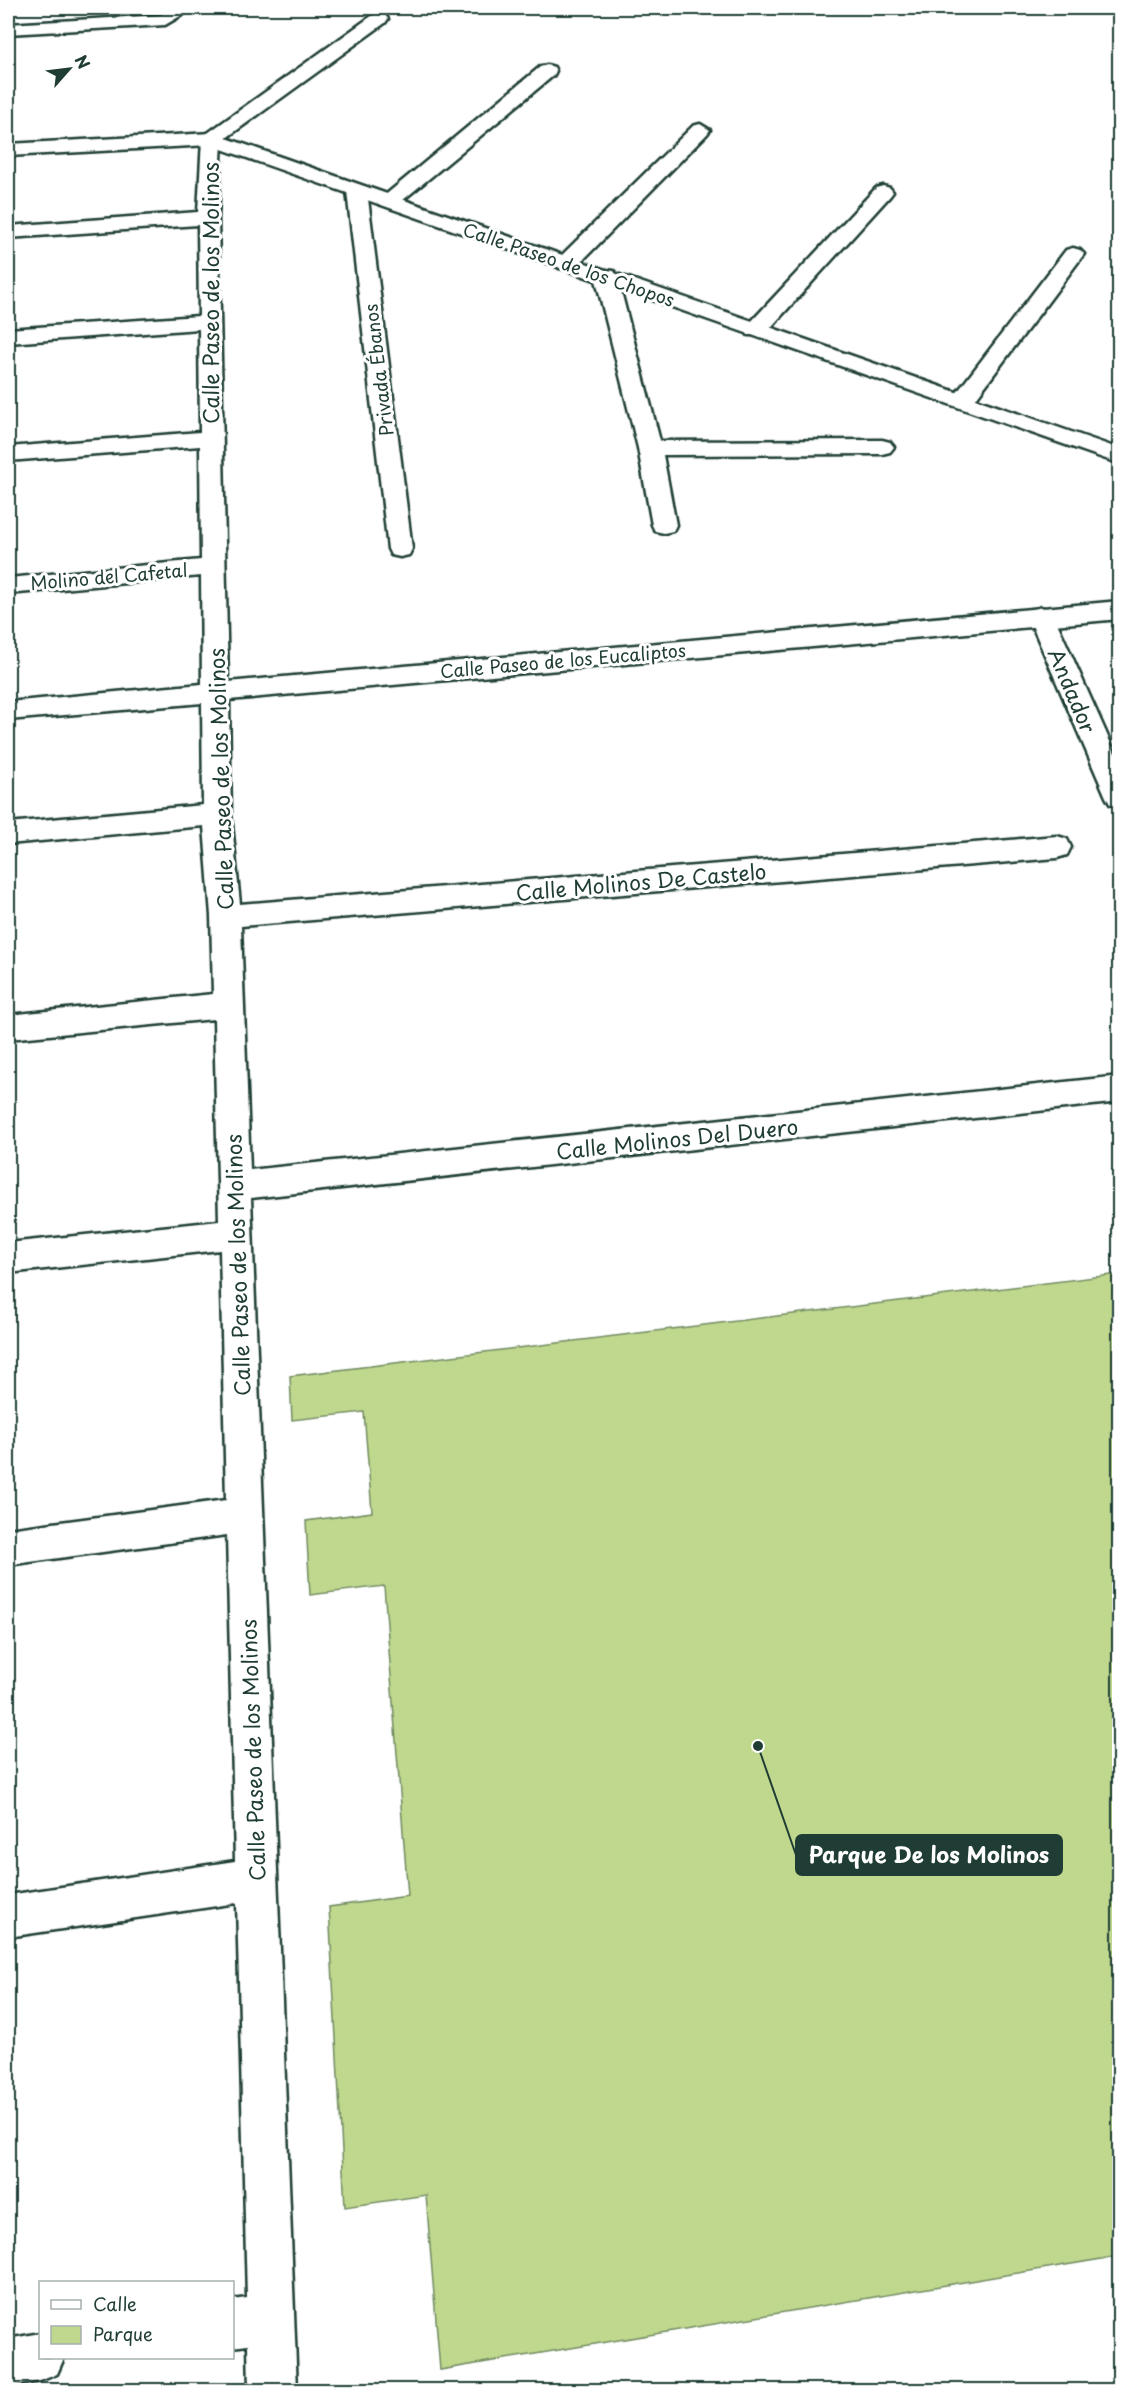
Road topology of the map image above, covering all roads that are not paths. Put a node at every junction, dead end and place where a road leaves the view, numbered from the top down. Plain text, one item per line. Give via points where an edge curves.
1 (184, 8) edge
2 (380, 19) dead end
3 (8, 29) edge
4 (547, 71) dead end
5 (700, 130) dead end
6 (212, 139) junction
7 (8, 150) edge
8 (357, 191) junction
9 (883, 192) dead end
10 (390, 201) junction
11 (208, 218) junction
12 (8, 232) edge
13 (1072, 255) dead end
14 (567, 263) junction
15 (606, 276) junction
16 (209, 322) junction
17 (756, 330) junction
18 (8, 336) edge
19 (963, 400) junction
20 (209, 438) junction
21 (882, 447) dead end
22 (650, 448) junction
23 (8, 454) edge
24 (1119, 457) edge
25 (664, 525) dead end
26 (400, 549) dead end
27 (211, 567) junction
28 (8, 586) edge
29 (1119, 610) edge
30 (1041, 616) junction
31 (217, 691) junction
32 (8, 711) edge
33 (1119, 797) edge
34 (217, 814) junction
35 (8, 834) edge
36 (1057, 847) dead end
37 (226, 916) junction
38 (228, 1005) junction
39 (8, 1027) edge
40 (1119, 1089) edge
41 (235, 1186) junction
42 (236, 1234) junction
43 (8, 1258) edge
44 (245, 1515) junction
45 (8, 1547) edge
46 (257, 1879) junction
47 (8, 1916) edge
48 (252, 2320) edge
49 (39, 2357) edge
50 (8, 2363) edge
51 (273, 2391) edge

1 - 3 street via 165,20
2 - 6 street
4 - 10 street
5 - 14 street
6 - 7 street, Calle Paseo de los Chopos
6 - 8 street, Calle Paseo de los Chopos
6 - 11 street, Calle Paseo de los Molinos
8 - 10 street, Calle Paseo de los Chopos
8 - 26 street, Privada Ébanos
9 - 17 street
10 - 14 street, Calle Paseo de los Chopos
11 - 12 street
11 - 16 street, Calle Paseo de los Molinos
13 - 19 street
14 - 15 street, Calle Paseo de los Chopos
15 - 17 street, Calle Paseo de los Chopos
15 - 22 street
16 - 18 street
16 - 20 street, Calle Paseo de los Molinos
17 - 19 street, Calle Paseo de los Chopos
19 - 24 street, Calle Paseo de los Chopos
20 - 23 street
20 - 27 street, Calle Paseo de los Molinos
21 - 22 street
22 - 25 street
27 - 28 street, Molino del Cafetal
27 - 31 street, Calle Paseo de los Molinos
29 - 30 street, Calle Paseo de los Eucaliptos
30 - 31 street, Calle Paseo de los Eucaliptos
30 - 33 street, Andador
31 - 32 street, Calle Paseo de los Eucaliptos
31 - 34 street, Calle Paseo de los Molinos
34 - 35 street
34 - 37 street, Calle Paseo de los Molinos
36 - 37 street, Calle Molinos De Castelo
37 - 38 street, Calle Paseo de los Molinos
38 - 39 street
38 - 41 street, Calle Paseo de los Molinos
40 - 41 street, Calle Molinos Del Duero
41 - 42 street, Calle Paseo de los Molinos
42 - 43 street
42 - 44 street, Calle Paseo de los Molinos
44 - 45 street
44 - 46 street, Calle Paseo de los Molinos
46 - 47 street
46 - 48 street, Calle Paseo de los Molinos
48 - 51 street, Calle Paseo de los Molinos
49 - 50 street

